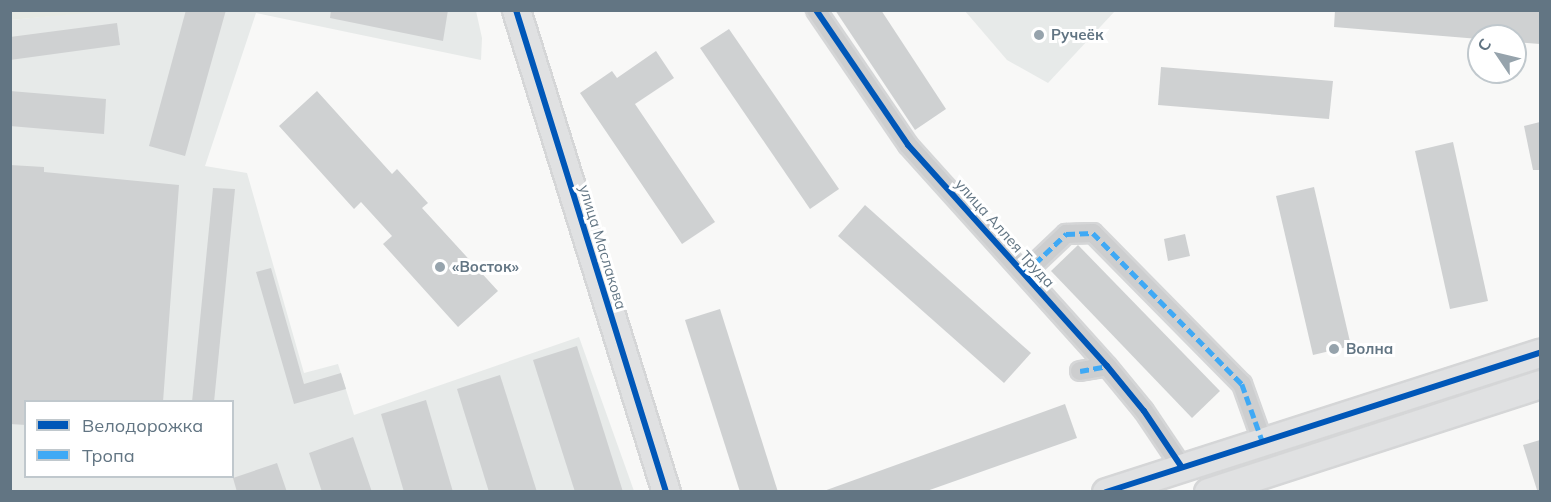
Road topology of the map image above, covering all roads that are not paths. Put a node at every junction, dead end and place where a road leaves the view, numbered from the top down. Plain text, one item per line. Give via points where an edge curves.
1 (516, 10) edge
2 (816, 10) edge
3 (1025, 273) junction
4 (1540, 353) edge
5 (1107, 366) junction
6 (1080, 371) dead end
7 (1540, 384) edge
8 (1262, 440) junction
9 (1181, 466) junction
10 (666, 492) edge
11 (1106, 492) edge
12 (1208, 492) edge

1 - 10 street, улица Маслакова
2 - 3 street, улица Аллея Труда via 909,145
3 - 5 street, улица Аллея Труда
3 - 8 street via 1066,234 1093,233 1242,384
4 - 8 street
5 - 6 street
5 - 9 street, улица Аллея Труда
7 - 12 street
8 - 9 street
9 - 11 street

